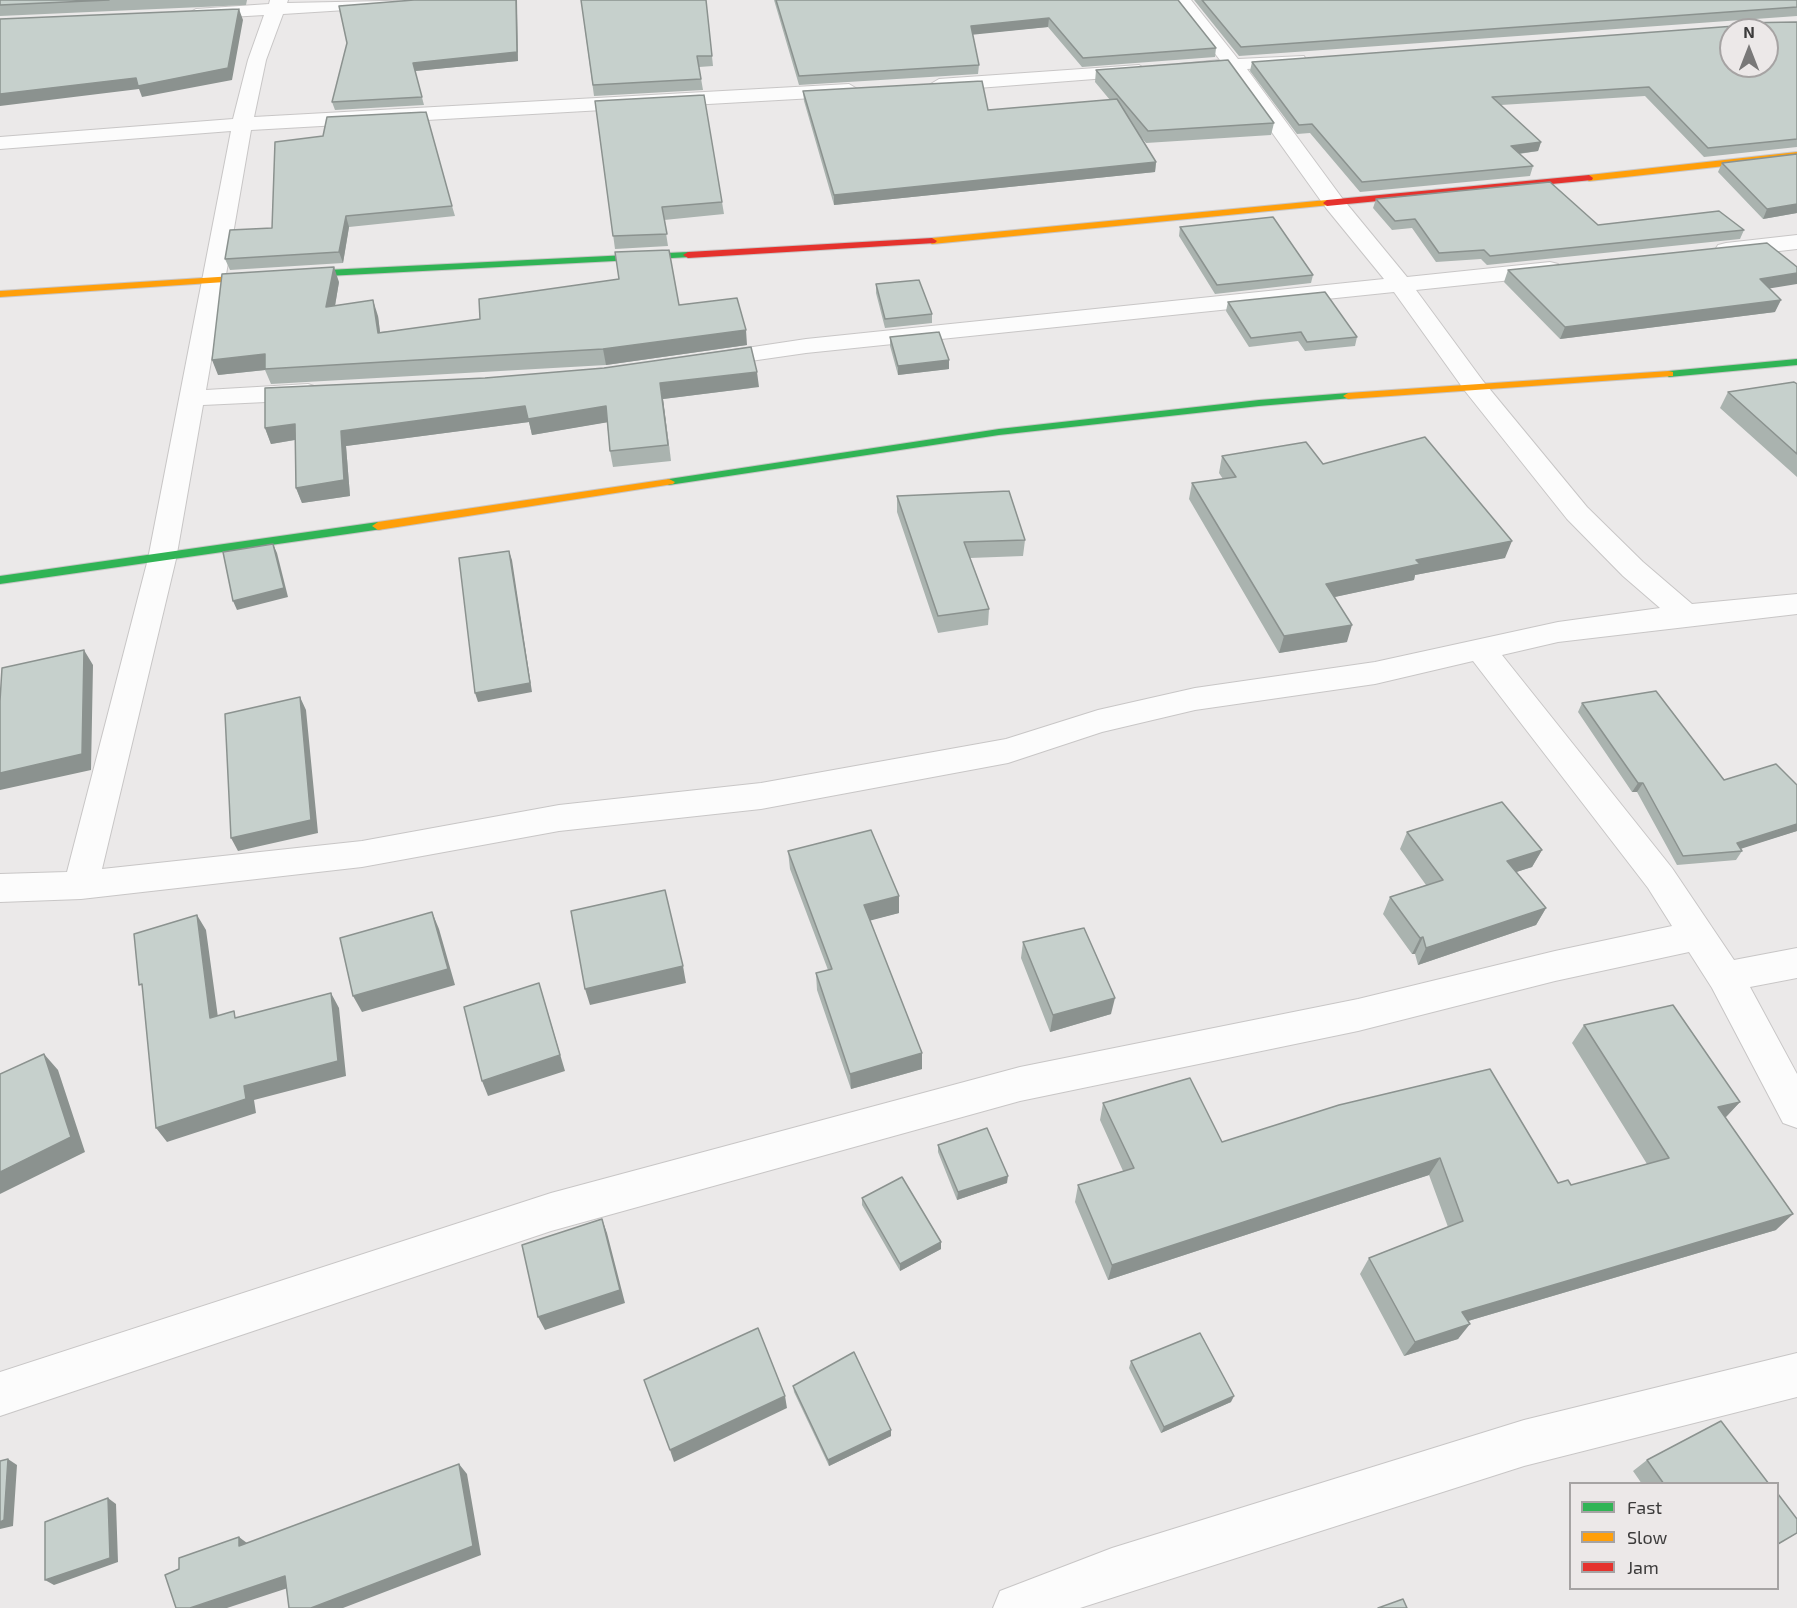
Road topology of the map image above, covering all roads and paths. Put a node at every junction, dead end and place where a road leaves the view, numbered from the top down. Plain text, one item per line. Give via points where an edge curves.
1 (425, 0) edge
2 (1182, 0) edge
3 (277, 5) edge
4 (179, 15) edge
5 (1316, 58) edge
6 (1233, 65) junction
7 (916, 86) edge
8 (870, 89) edge
9 (242, 124) junction
10 (0, 143) edge
11 (1797, 155) edge
12 (1334, 203) junction
13 (1797, 242) edge
14 (1704, 252) edge
15 (1576, 266) edge
16 (214, 280) junction
17 (1401, 285) junction
18 (0, 294) edge
19 (688, 362) edge
20 (1797, 362) edge
21 (1474, 386) junction
22 (330, 391) edge
23 (193, 398) junction
24 (162, 559) junction
25 (0, 580) edge
26 (1797, 604) edge
27 (1686, 615) junction
28 (1479, 648) junction
29 (81, 885) junction
30 (0, 888) edge
31 (1698, 935) junction
32 (1797, 963) edge
33 (1725, 977) junction
34 (1797, 1111) edge
35 (1797, 1374) edge
36 (0, 1394) edge
37 (1017, 1608) edge

1 - 3 street
2 - 6 street
3 - 4 street
3 - 9 street via 257,60
5 - 6 street
6 - 7 street
6 - 12 street
8 - 9 street
9 - 10 street
9 - 16 street
11 - 12 street
12 - 16 street via 889,245
12 - 17 street
13 - 14 street
15 - 17 street
16 - 18 street
16 - 23 street
17 - 19 street
17 - 21 street
20 - 21 street via 1641,377
21 - 24 street via 1259,403 999,432
21 - 27 street via 1577,513
22 - 23 street
23 - 24 street
24 - 25 street
24 - 29 street
26 - 27 street
27 - 28 street via 1558,632
28 - 29 street via 1375,673 1195,699 1098,721 1008,750 761,796 559,818 362,854
28 - 31 street via 1660,878
29 - 30 street
31 - 33 street
31 - 36 street via 1358,1015 1020,1084 551,1212
32 - 33 street
33 - 34 street
35 - 37 street via 1524,1443 1112,1572

